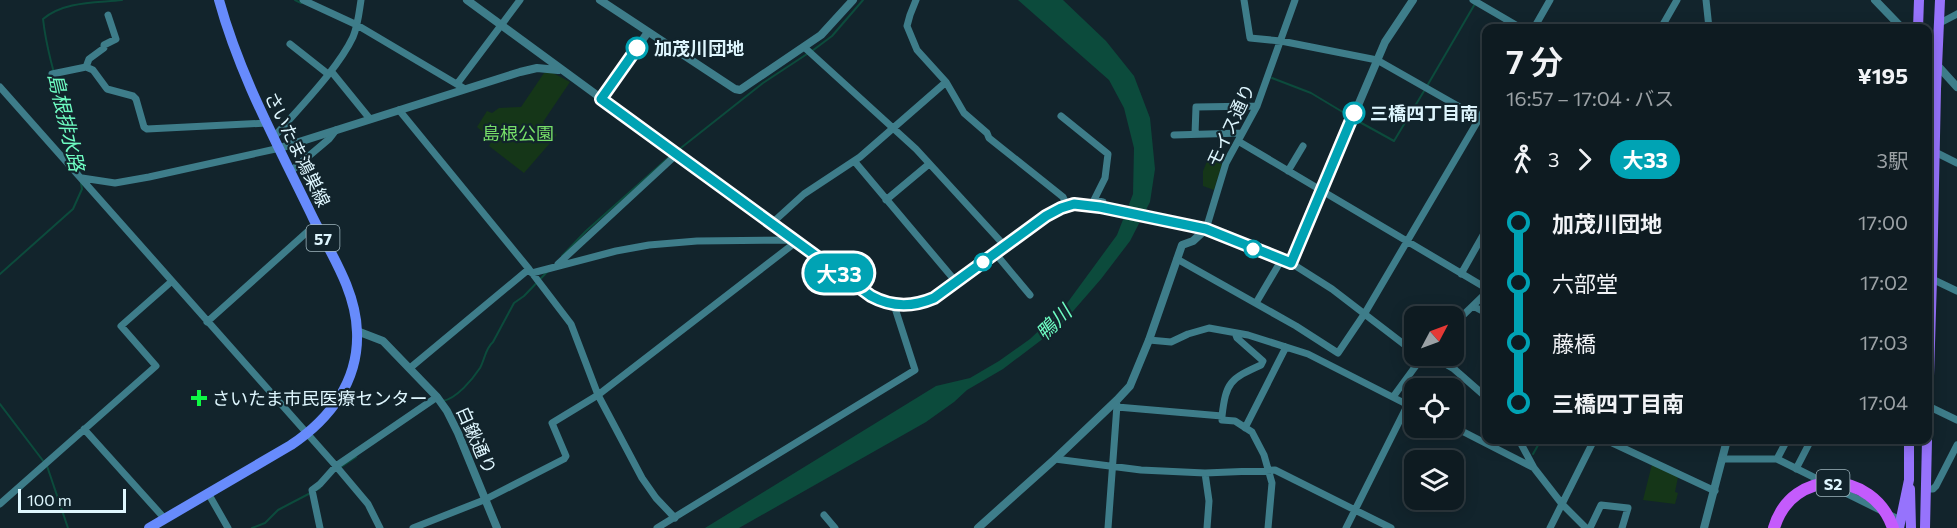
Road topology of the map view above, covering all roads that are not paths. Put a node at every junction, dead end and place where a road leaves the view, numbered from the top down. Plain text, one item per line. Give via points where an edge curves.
1 (219, 0) edge
2 (303, 0) edge
3 (361, 0) edge
4 (467, 0) edge
5 (520, 0) edge
6 (600, 0) edge
7 (853, 0) edge
8 (916, 0) edge
9 (1244, 0) edge
10 (1295, 0) edge
11 (1413, 0) edge
12 (1473, 0) edge
13 (1550, 0) edge
14 (1677, 0) edge
15 (1706, 0) edge
16 (1875, 0) edge
17 (1919, 0) edge
18 (1941, 0) edge
19 (1957, 14) edge
20 (108, 15) dead end
21 (1940, 23) junction
22 (1514, 24) edge
23 (1536, 24) edge
24 (1662, 24) edge
25 (1709, 24) edge
26 (1898, 24) edge
27 (1918, 24) edge
28 (501, 25) junction
29 (356, 28) junction
30 (648, 32) junction
31 (1281, 41) junction
32 (290, 44) dead end
33 (804, 47) junction
34 (1377, 60) junction
35 (1932, 60) edge
36 (86, 67) junction
37 (1938, 67) junction
38 (562, 70) junction
39 (330, 72) junction
40 (52, 74) dead end
41 (946, 82) junction
42 (457, 84) junction
43 (0, 87) edge
44 (1957, 87) edge
45 (465, 89) junction
46 (601, 99) junction
47 (1257, 106) junction
48 (399, 110) junction
49 (1061, 116) dead end
50 (370, 119) junction
51 (1482, 120) edge
52 (267, 123) junction
53 (1482, 123) edge
54 (894, 129) junction
55 (336, 130) junction
56 (1242, 133) junction
57 (1195, 134) junction
58 (1174, 135) dead end
59 (274, 137) junction
60 (1238, 141) junction
61 (1303, 146) dead end
62 (280, 148) junction
63 (1935, 152) junction
64 (676, 155) junction
65 (855, 162) junction
66 (1957, 163) edge
67 (929, 164) junction
68 (291, 171) junction
69 (1288, 171) junction
70 (82, 178) junction
71 (1321, 191) junction
72 (886, 200) junction
73 (1104, 205) junction
74 (1067, 206) junction
75 (316, 224) junction
76 (771, 224) junction
77 (1206, 229) junction
78 (1482, 237) edge
79 (794, 241) junction
80 (1407, 242) junction
81 (1004, 245) junction
82 (995, 252) junction
83 (1177, 259) junction
84 (1287, 261) junction
85 (556, 266) junction
86 (530, 271) junction
87 (1461, 274) junction
88 (1932, 279) joint
89 (172, 281) junction
90 (957, 283) junction
91 (1482, 286) edge
92 (1957, 291) edge
93 (1030, 295) dead end
94 (1482, 297) edge
95 (1256, 303) junction
96 (894, 305) junction
97 (1473, 306) junction
98 (1482, 311) edge
99 (1365, 313) junction
100 (1464, 315) edge
101 (207, 322) junction
102 (357, 331) junction
103 (1235, 333) junction
104 (1149, 340) junction
105 (1404, 344) edge
106 (1286, 347) junction
107 (1415, 366) edge
108 (1449, 366) edge
109 (410, 368) junction
110 (598, 394) junction
111 (1482, 394) edge
112 (1393, 396) junction
113 (439, 400) junction
114 (1404, 402) edge
115 (1117, 404) junction
116 (1932, 409) edge
117 (1222, 416) junction
118 (1404, 419) edge
119 (1957, 420) edge
120 (1245, 428) junction
121 (84, 429) junction
122 (1464, 432) edge
123 (306, 434) junction
124 (1482, 441) edge
125 (1487, 444) edge
126 (1521, 444) edge
127 (1592, 444) edge
128 (1614, 444) edge
129 (1726, 444) edge
130 (1785, 444) edge
131 (1809, 444) edge
132 (1909, 444) edge
133 (1927, 444) edge
134 (1957, 446) edge
135 (1055, 459) junction
136 (1722, 459) junction
137 (1777, 459) junction
138 (336, 466) junction
139 (1113, 467) junction
140 (1534, 468) junction
141 (1796, 469) junction
142 (1269, 470) junction
143 (1205, 473) junction
144 (1909, 480) junction
145 (1926, 489) junction
146 (1714, 491) junction
147 (208, 493) junction
148 (484, 500) junction
149 (0, 504) edge
150 (1563, 504) junction
151 (1354, 510) junction
152 (824, 515) dead end
153 (675, 518) junction
154 (165, 519) junction
155 (1897, 525) edge
156 (149, 528) edge
157 (228, 528) edge
158 (320, 528) edge
159 (380, 528) edge
160 (413, 528) edge
161 (496, 528) edge
162 (657, 528) edge
163 (835, 528) edge
164 (978, 528) edge
165 (1108, 528) edge
166 (1207, 528) edge
167 (1268, 528) edge
168 (1346, 528) edge
169 (1391, 528) edge
170 (1550, 528) edge
171 (1588, 528) edge
172 (1622, 528) edge
173 (1704, 528) edge
174 (1774, 528) edge
175 (1911, 528) edge
176 (1925, 528) edge

1 - 52 main road, さいたま鴻巣線 / 57
2 - 29 street
3 - 29 street
4 - 28 street
5 - 28 street
6 - 30 street
7 - 33 street via 822,35
8 - 41 street via 907,26 917,50
9 - 31 street via 1250,38
10 - 31 street, モイス通り
11 - 34 street
12 - 22 street
13 - 23 street
14 - 24 street
15 - 25 street
16 - 26 street
17 - 27 highway
18 - 21 highway
19 - 21 street
20 - 36 street via 116,39 104,45
21 - 37 highway
28 - 38 street
28 - 42 street
29 - 39 street
29 - 42 street
30 - 33 street via 740,90
30 - 46 street
31 - 34 street
31 - 47 street, モイス通り
32 - 39 street
33 - 54 street
34 - 51 street
34 - 71 street
35 - 37 street
36 - 40 street
36 - 52 street via 107,89 136,99 147,129
37 - 44 street
37 - 63 highway
38 - 45 street via 537,68
38 - 46 street
39 - 50 street
39 - 59 street
41 - 54 street
41 - 74 street via 964,113 1063,197
42 - 45 street
43 - 70 street
45 - 48 street
46 - 64 street
47 - 56 street, モイス通り
47 - 57 street via 1196,107
48 - 50 street
48 - 86 street
49 - 73 street via 1108,154 1105,178 1094,200
50 - 55 street
52 - 59 main road, さいたま鴻巣線 / 57
53 - 80 street
54 - 65 street
54 - 67 street
55 - 62 street
55 - 68 street
56 - 57 street
56 - 60 street, モイス通り
57 - 58 street
59 - 62 main road, さいたま鴻巣線 / 57
60 - 69 street
60 - 77 street, モイス通り via 1226,164
61 - 69 street
62 - 68 main road, さいたま鴻巣線 / 57
62 - 70 street via 115,183
63 - 66 street
63 - 88 highway
64 - 76 street
64 - 85 street
65 - 72 street
65 - 76 street via 804,194
67 - 72 street
67 - 81 street
68 - 75 main road, さいたま鴻巣線 / 57
69 - 71 street
70 - 89 street
71 - 80 street
71 - 84 street
72 - 90 street
73 - 74 street
73 - 77 street
74 - 81 street
75 - 101 street
75 - 102 main road, さいたま鴻巣線 / 57 via 349,292
76 - 79 street
77 - 83 street via 1182,245
77 - 84 street
78 - 87 street
79 - 85 street via 649,245
79 - 96 street via 871,296
79 - 110 street
80 - 87 street
80 - 99 street
81 - 82 street
82 - 90 street
82 - 93 street
83 - 95 street
83 - 104 street
84 - 95 street
84 - 99 street
85 - 86 street
86 - 109 street
86 - 110 street via 571,324
87 - 91 street
88 - 92 street
89 - 101 street
89 - 121 street via 121,326 156,366
90 - 96 street via 927,301
94 - 97 street
95 - 99 street via 1338,353
96 - 153 street via 915,370
97 - 98 street
97 - 100 street
99 - 105 street
101 - 123 street
102 - 109 street, 白鍬通り via 383,341
102 - 123 main road, さいたま鴻巣線 / 57 via 356,360 348,382 333,407
103 - 104 street via 1209,328 1171,342
103 - 106 street
103 - 117 street via 1263,361 1234,378 1225,395
104 - 115 street via 1130,386
106 - 112 street
106 - 120 street
107 - 112 street
108 - 111 street
109 - 113 street, 白鍬通り
110 - 148 street via 552,423 564,459
110 - 153 street via 642,478
112 - 114 street
113 - 138 street
113 - 148 street, 白鍬通り via 455,426
115 - 117 street
115 - 135 street
115 - 139 street
116 - 119 street
117 - 120 street via 1222,420 1235,421
118 - 151 street
120 - 142 street via 1252,432
121 - 149 street
121 - 154 street
122 - 124 street
123 - 138 street
123 - 147 main road, さいたま鴻巣線 / 57
125 - 140 street
126 - 140 street
127 - 150 street
128 - 146 street
129 - 136 street
130 - 137 street
131 - 141 street
132 - 144 highway
133 - 145 highway
134 - 145 street via 1935,488
135 - 139 street
135 - 164 street
136 - 137 street
136 - 146 street
137 - 141 street
138 - 158 street via 312,490
138 - 159 street via 368,504
139 - 143 street
139 - 165 street
140 - 150 street
141 - 155 street via 1896,518
142 - 143 street
142 - 151 street
142 - 167 street via 1272,483
143 - 166 street
144 - 155 highway
144 - 175 highway
145 - 176 highway
146 - 173 street
147 - 154 main road, さいたま鴻巣線 / 57
147 - 157 street
148 - 160 street
148 - 161 street, 白鍬通り
150 - 170 street
150 - 171 street
151 - 168 street
151 - 169 street
152 - 163 street
153 - 162 street
154 - 156 main road, さいたま鴻巣線 / 57
155 - 174 highway, S2, bridge via 1868,494 1838,483 1817,485 1800,493 1783,508
171 - 172 street via 1601,505 1628,508

